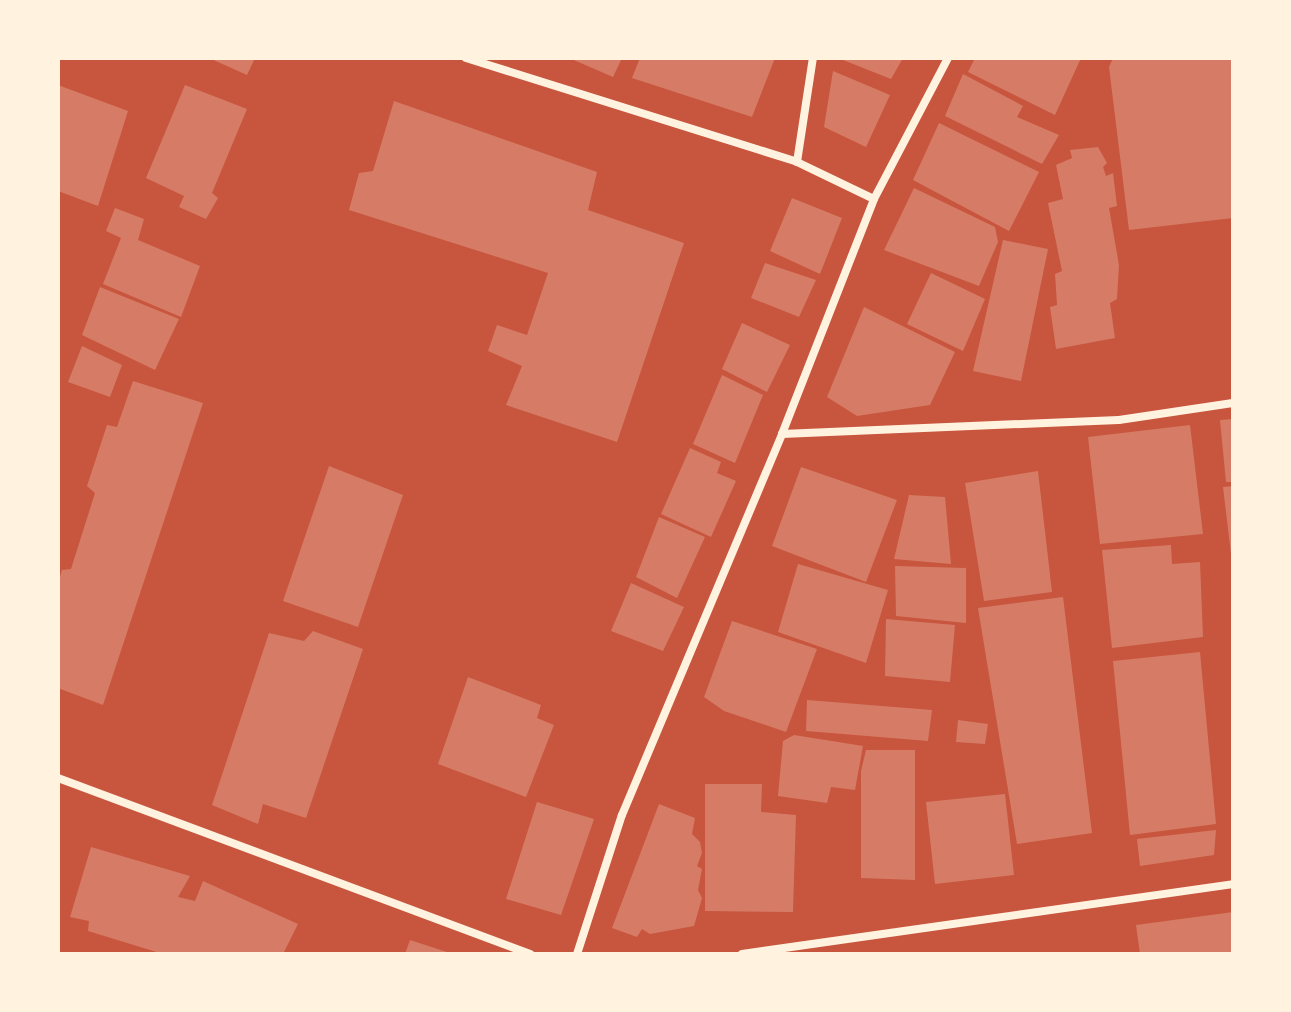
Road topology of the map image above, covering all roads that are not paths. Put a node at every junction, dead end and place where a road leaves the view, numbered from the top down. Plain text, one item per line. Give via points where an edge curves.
1 (466, 58) edge
2 (510, 58) edge
3 (813, 58) edge
4 (948, 58) edge
5 (505, 70) junction
6 (797, 162) junction
7 (874, 199) junction
8 (1233, 403) edge
9 (782, 434) junction
10 (58, 778) edge
11 (1233, 884) edge
12 (530, 954) edge
13 (577, 954) edge
14 (742, 954) edge

1 - 5 street
2 - 5 street
3 - 6 street
4 - 7 street
5 - 6 street
6 - 7 street
7 - 9 street
8 - 9 street via 1119,420
9 - 13 street via 622,815
10 - 12 street
11 - 14 street

